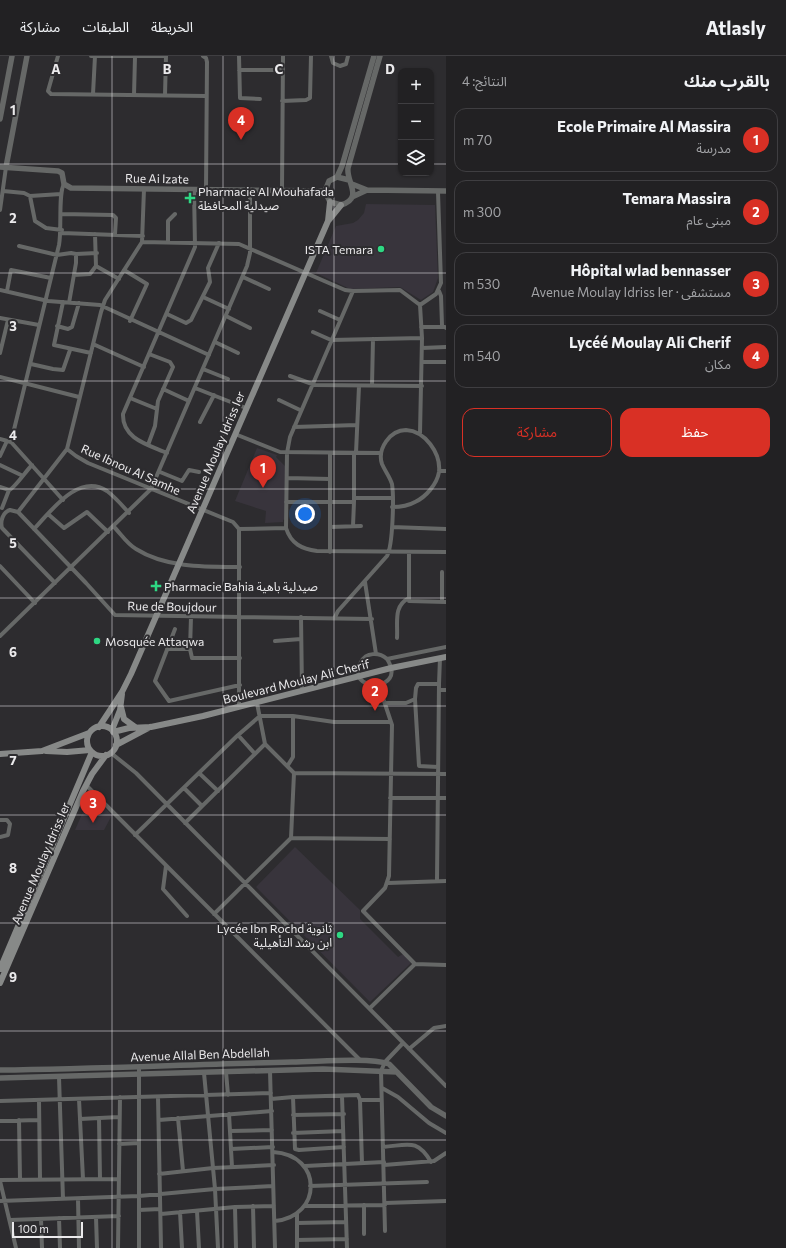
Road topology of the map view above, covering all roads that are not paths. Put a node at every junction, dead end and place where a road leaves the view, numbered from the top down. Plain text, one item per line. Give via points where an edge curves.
1 (12, 56) edge
2 (27, 56) edge
3 (58, 56) edge
4 (90, 56) edge
5 (95, 56) edge
6 (166, 56) edge
7 (203, 56) edge
8 (239, 56) edge
9 (283, 56) edge
10 (312, 56) edge
11 (331, 56) edge
12 (348, 56) edge
13 (374, 56) edge
14 (380, 56) edge
15 (135, 57) edge
16 (239, 70) junction
17 (283, 70) junction
18 (0, 84) edge
19 (6, 85) junction
20 (93, 94) junction
21 (134, 95) junction
22 (165, 95) junction
23 (206, 96) junction
24 (260, 99) dead end
25 (282, 101) junction
26 (0, 119) edge
27 (3, 167) edge
28 (337, 177) junction
29 (350, 182) junction
30 (64, 184) junction
31 (144, 189) junction
32 (194, 189) junction
33 (206, 189) junction
34 (250, 189) junction
35 (282, 189) junction
36 (325, 190) junction
37 (367, 190) junction
38 (3, 191) junction
39 (446, 191) edge
40 (438, 192) junction
41 (61, 194) junction
42 (30, 196) junction
43 (352, 197) junction
44 (330, 202) junction
45 (341, 205) junction
46 (0, 210) edge
47 (62, 214) junction
48 (175, 214) dead end
49 (328, 221) junction
50 (439, 226) junction
51 (446, 226) edge
52 (62, 232) junction
53 (95, 234) junction
54 (116, 234) junction
55 (143, 236) junction
56 (142, 242) junction
57 (168, 242) junction
58 (195, 243) junction
59 (219, 243) junction
60 (19, 246) dead end
61 (250, 248) junction
62 (97, 253) junction
63 (76, 254) junction
64 (57, 255) junction
65 (441, 260) junction
66 (446, 260) edge
67 (96, 266) junction
68 (124, 270) junction
69 (306, 272) junction
70 (74, 275) junction
71 (243, 277) junction
72 (51, 278) junction
73 (444, 278) edge
74 (119, 279) junction
75 (269, 289) dead end
76 (0, 290) edge
77 (7, 291) junction
78 (353, 291) junction
79 (439, 291) junction
80 (203, 297) junction
81 (45, 301) junction
82 (63, 302) junction
83 (68, 303) junction
84 (79, 303) junction
85 (420, 305) junction
86 (103, 307) junction
87 (229, 309) junction
88 (320, 311) dead end
89 (166, 314) junction
90 (226, 316) junction
91 (0, 318) edge
92 (8, 320) junction
93 (340, 320) junction
94 (130, 321) junction
95 (39, 326) junction
96 (57, 326) junction
97 (421, 327) junction
98 (444, 327) edge
99 (250, 328) dead end
100 (313, 332) dead end
101 (158, 333) junction
102 (422, 338) junction
103 (373, 339) junction
104 (331, 340) junction
105 (215, 342) junction
106 (93, 344) junction
107 (446, 347) edge
108 (422, 348) junction
109 (70, 350) junction
110 (0, 353) edge
111 (91, 353) junction
112 (238, 353) dead end
113 (150, 354) junction
114 (209, 355) junction
115 (422, 362) junction
116 (446, 362) edge
117 (31, 364) junction
118 (144, 367) junction
119 (203, 368) junction
120 (290, 376) dead end
121 (0, 377) edge
122 (228, 379) dead end
123 (25, 384) junction
124 (311, 384) junction
125 (359, 386) junction
126 (372, 386) junction
127 (422, 386) junction
128 (195, 388) junction
129 (164, 389) junction
130 (214, 395) junction
131 (79, 397) junction
132 (130, 398) junction
133 (279, 400) dead end
134 (189, 401) junction
135 (246, 408) junction
136 (157, 409) junction
137 (300, 410) junction
138 (200, 422) dead end
139 (357, 425) junction
140 (294, 427) junction
141 (420, 433) junction
142 (235, 434) junction
143 (0, 439) edge
144 (9, 441) junction
145 (148, 445) junction
146 (67, 448) junction
147 (381, 452) junction
148 (167, 453) junction
149 (287, 453) junction
150 (330, 453) junction
151 (355, 453) junction
152 (0, 456) edge
153 (0, 465) edge
154 (32, 465) junction
155 (439, 471) junction
156 (446, 471) edge
157 (160, 472) junction
158 (199, 472) dead end
159 (21, 475) junction
160 (44, 478) junction
161 (287, 478) junction
162 (330, 479) junction
163 (0, 487) edge
164 (152, 489) junction
165 (9, 490) junction
166 (392, 498) junction
167 (64, 500) junction
168 (354, 500) junction
169 (286, 502) junction
170 (330, 502) junction
171 (1, 507) edge
172 (392, 507) junction
173 (202, 510) junction
174 (7, 511) junction
175 (18, 512) junction
176 (129, 513) junction
177 (48, 514) junction
178 (353, 526) junction
179 (361, 526) dead end
180 (114, 527) junction
181 (330, 527) junction
182 (392, 527) junction
183 (34, 528) junction
184 (286, 528) junction
185 (239, 529) junction
186 (446, 529) edge
187 (108, 532) junction
188 (389, 551) junction
189 (330, 552) junction
190 (409, 552) junction
191 (446, 552) edge
192 (179, 564) junction
193 (0, 566) edge
194 (71, 567) junction
195 (240, 567) junction
196 (442, 572) dead end
197 (364, 582) junction
198 (55, 583) junction
199 (409, 598) junction
200 (35, 602) junction
201 (444, 602) edge
202 (156, 616) junction
203 (191, 617) junction
204 (240, 617) junction
205 (335, 617) junction
206 (301, 618) junction
207 (372, 619) junction
208 (175, 629) dead end
209 (0, 636) edge
210 (397, 638) dead end
211 (301, 639) junction
212 (275, 641) dead end
213 (446, 647) edge
214 (190, 649) junction
215 (167, 650) junction
216 (376, 654) junction
217 (443, 657) edge
218 (240, 658) junction
219 (387, 659) junction
220 (391, 668) junction
221 (360, 676) junction
222 (240, 684) junction
223 (439, 684) junction
224 (380, 686) junction
225 (439, 690) junction
226 (446, 690) edge
227 (302, 691) junction
228 (122, 692) junction
229 (415, 699) junction
230 (257, 703) junction
231 (386, 703) junction
232 (121, 705) junction
233 (239, 707) junction
234 (260, 716) junction
235 (293, 716) junction
236 (391, 722) junction
237 (99, 727) junction
238 (150, 727) junction
239 (136, 728) junction
240 (113, 731) junction
241 (89, 733) junction
242 (238, 735) junction
243 (265, 744) junction
244 (116, 745) junction
245 (42, 751) junction
246 (91, 751) junction
247 (0, 754) edge
248 (108, 754) junction
249 (255, 754) junction
250 (288, 765) junction
251 (438, 767) junction
252 (199, 773) junction
253 (294, 773) junction
254 (391, 774) junction
255 (438, 774) junction
256 (446, 774) edge
257 (86, 785) junction
258 (184, 788) junction
259 (218, 791) junction
260 (390, 798) junction
261 (438, 798) junction
262 (446, 798) edge
263 (167, 804) junction
264 (202, 806) junction
265 (0, 820) edge
266 (185, 823) junction
267 (135, 835) junction
268 (0, 837) edge
269 (291, 838) junction
270 (390, 839) junction
271 (166, 866) junction
272 (437, 881) junction
273 (446, 881) edge
274 (245, 882) junction
275 (388, 883) junction
276 (214, 914) junction
277 (187, 916) dead end
278 (415, 964) junction
279 (446, 965) edge
280 (0, 969) edge
281 (0, 983) edge
282 (370, 1008) junction
283 (446, 1026) edge
284 (403, 1043) junction
285 (409, 1049) junction
286 (361, 1061) junction
287 (385, 1062) junction
288 (139, 1067) junction
289 (0, 1070) edge
290 (270, 1071) junction
291 (382, 1071) junction
292 (226, 1072) junction
293 (397, 1072) junction
294 (204, 1073) junction
295 (139, 1075) junction
296 (59, 1077) junction
297 (0, 1078) edge
298 (446, 1086) edge
299 (382, 1088) junction
300 (271, 1093) junction
301 (228, 1095) junction
302 (120, 1096) junction
303 (140, 1096) junction
304 (206, 1096) junction
305 (342, 1096) junction
306 (158, 1097) junction
307 (293, 1097) junction
308 (79, 1099) junction
309 (271, 1099) junction
310 (39, 1100) junction
311 (60, 1100) junction
312 (360, 1100) junction
313 (381, 1100) junction
314 (0, 1101) edge
315 (272, 1112) junction
316 (229, 1114) junction
317 (344, 1114) junction
318 (293, 1115) junction
319 (207, 1116) junction
320 (446, 1116) edge
321 (119, 1117) junction
322 (99, 1118) junction
323 (178, 1118) junction
324 (80, 1119) junction
325 (18, 1120) junction
326 (39, 1120) junction
327 (159, 1120) junction
328 (0, 1121) edge
329 (272, 1130) junction
330 (230, 1131) junction
331 (343, 1131) junction
332 (293, 1133) junction
333 (446, 1133) edge
334 (139, 1143) junction
335 (119, 1144) junction
336 (383, 1147) junction
337 (231, 1148) junction
338 (344, 1148) junction
339 (273, 1150) junction
340 (446, 1153) edge
341 (431, 1162) junction
342 (362, 1163) junction
343 (345, 1164) junction
344 (384, 1164) junction
345 (274, 1166) junction
346 (305, 1166) junction
347 (232, 1167) junction
348 (213, 1168) junction
349 (183, 1171) junction
350 (159, 1174) junction
351 (119, 1178) junction
352 (20, 1179) junction
353 (63, 1179) junction
354 (83, 1179) junction
355 (100, 1179) junction
356 (40, 1180) junction
357 (0, 1181) edge
358 (427, 1182) dead end
359 (385, 1184) junction
360 (273, 1186) junction
361 (310, 1186) junction
362 (346, 1186) junction
363 (215, 1189) junction
364 (159, 1194) junction
365 (119, 1196) junction
366 (139, 1196) junction
367 (63, 1199) junction
368 (78, 1199) junction
369 (446, 1200) edge
370 (2, 1201) edge
371 (385, 1204) junction
372 (346, 1205) junction
373 (364, 1205) junction
374 (252, 1206) junction
375 (274, 1206) junction
376 (305, 1206) junction
377 (235, 1207) junction
378 (216, 1209) junction
379 (139, 1210) junction
380 (197, 1211) junction
381 (160, 1212) junction
382 (180, 1212) junction
383 (297, 1214) junction
384 (119, 1216) junction
385 (78, 1217) junction
386 (96, 1217) junction
387 (41, 1218) junction
388 (59, 1218) junction
389 (10, 1220) junction
390 (275, 1221) junction
391 (346, 1222) junction
392 (297, 1223) junction
393 (385, 1231) dead end
394 (364, 1234) dead end
395 (347, 1239) junction
396 (297, 1240) junction
397 (16, 1248) edge
398 (42, 1248) edge
399 (60, 1248) edge
400 (79, 1248) edge
401 (97, 1248) edge
402 (118, 1248) edge
403 (139, 1248) edge
404 (161, 1248) edge
405 (182, 1248) edge
406 (199, 1248) edge
407 (218, 1248) edge
408 (236, 1248) edge
409 (254, 1248) edge
410 (276, 1248) edge
411 (297, 1248) edge
412 (347, 1248) edge

1 - 19 street
2 - 27 street
3 - 20 street via 49,93
4 - 5 street
5 - 15 street
5 - 20 street
6 - 15 street
6 - 22 street
7 - 23 street via 207,62
8 - 16 street
9 - 17 street
10 - 25 street via 310,98
11 - 12 street via 333,63 340,66 346,64
13 - 28 street
14 - 29 street via 348,164
15 - 21 street
16 - 17 street
16 - 24 street via 240,98
17 - 25 street
18 - 19 street
19 - 26 street
20 - 21 street
21 - 22 street
22 - 23 street
23 - 33 street
25 - 35 street
27 - 30 street via 58,171 62,173
27 - 38 street
28 - 29 street
28 - 36 street via 329,181
29 - 37 street
29 - 43 street via 354,188
30 - 31 street, Rue Ai Izate via 71,188
30 - 41 street
31 - 32 street, Rue Ai Izate
31 - 55 street
32 - 33 street, Rue Ai Izate
32 - 58 street
33 - 34 street, Rue Ai Izate
34 - 35 street, Rue Ai Izate
34 - 61 street
35 - 36 street, Rue Ai Izate
36 - 44 street
37 - 40 street
37 - 43 street
38 - 42 street
38 - 46 street
39 - 40 street
40 - 50 street
41 - 42 street
41 - 47 street
42 - 52 street via 35,221 46,228
43 - 45 street
44 - 45 street
44 - 49 main road
45 - 49 main road
47 - 52 street
47 - 54 street via 113,215 116,218
48 - 57 street via 168,221
49 - 69 main road, Avenue Moulay Idriss Ier
50 - 51 street
50 - 65 street
52 - 53 street
52 - 64 street
53 - 54 street
53 - 62 street
54 - 55 street
55 - 56 street
56 - 57 street
56 - 68 street
57 - 58 street
58 - 59 street
58 - 89 street via 194,252
59 - 61 street via 239,244
59 - 80 street via 209,266 210,282
60 - 64 street
61 - 69 street
61 - 71 street
62 - 63 street
62 - 67 street
63 - 64 street via 72,252
63 - 70 street
64 - 72 street
65 - 66 street
65 - 73 street
67 - 70 street via 90,274
67 - 74 street
68 - 74 street
68 - 94 street via 147,284
69 - 78 street
69 - 135 main road, Avenue Moulay Idriss Ier
70 - 83 street
71 - 75 street
71 - 87 street
72 - 77 street via 11,270
72 - 81 street
73 - 79 street
74 - 86 street
76 - 77 street
77 - 81 street
78 - 85 street via 400,290
78 - 93 street
79 - 85 street
79 - 98 street
80 - 87 street
80 - 89 street via 188,323
81 - 82 street
81 - 95 street
82 - 83 street
82 - 96 street
83 - 84 street
84 - 86 street
84 - 96 street via 72,327 68,329
85 - 97 street
86 - 94 street
86 - 106 street
87 - 90 street
88 - 93 street
89 - 101 street
90 - 99 street
90 - 105 street
91 - 92 street
92 - 95 street
92 - 110 street
93 - 104 street
94 - 101 street
95 - 117 street
96 - 109 street via 54,345
97 - 98 street
97 - 102 street
100 - 104 street
101 - 113 street
101 - 114 street
102 - 103 street
102 - 108 street
103 - 104 street
103 - 126 street
104 - 124 street
105 - 112 street
105 - 114 street
106 - 111 street
106 - 118 street
107 - 108 street
108 - 115 street
109 - 111 street
109 - 117 street via 63,370
111 - 131 street
113 - 118 street
113 - 129 street via 173,365
114 - 119 street
115 - 116 street
115 - 127 street
117 - 123 street
118 - 132 street
119 - 122 street
119 - 128 street
120 - 124 street
121 - 123 street
123 - 131 street
123 - 144 street
124 - 125 street
124 - 137 street
125 - 126 street
125 - 139 street
126 - 127 street
127 - 141 street
128 - 130 street
128 - 134 street
129 - 134 street
129 - 136 street
130 - 135 street
130 - 138 street
131 - 146 street
132 - 136 street
132 - 145 street via 123,414 124,422 134,438
133 - 137 street
134 - 148 street
135 - 142 main road, Avenue Moulay Idriss Ier
136 - 145 street via 155,426
137 - 140 street
139 - 140 street
139 - 151 street
140 - 149 street
141 - 147 street via 410,430 396,432
141 - 155 street via 434,451
142 - 149 street via 261,446
142 - 173 main road, Avenue Moulay Idriss Ier
143 - 144 street
144 - 152 street
144 - 154 street
145 - 148 street
146 - 160 street
146 - 164 street, Rue Ibnou Al Samhe via 88,462
147 - 151 street
147 - 166 street via 382,463 391,482
148 - 157 street
149 - 150 street
149 - 161 street
150 - 151 street
150 - 162 street
151 - 168 street
153 - 159 street
154 - 159 street
154 - 160 street
155 - 156 street
155 - 172 street via 433,485 422,499 409,505
157 - 158 street via 182,481 189,470
157 - 164 street
159 - 165 street via 14,487
160 - 167 street
160 - 175 street
161 - 162 street
161 - 169 street
162 - 170 street
163 - 165 street
164 - 173 street, Rue Ibnou Al Samhe
164 - 176 street
165 - 171 street
166 - 168 street
166 - 172 street
167 - 176 street via 81,487 94,486 111,494
167 - 177 street
168 - 170 street
168 - 178 street
169 - 170 street
169 - 184 street
170 - 181 street
171 - 174 street
172 - 182 street
173 - 185 street, Rue Ibnou Al Samhe via 233,522
173 - 192 main road, Avenue Moulay Idriss Ier
174 - 175 street
174 - 198 street via 2,518 2,528
175 - 183 street, Rue de Boujdour
176 - 180 street
177 - 183 street
177 - 187 street via 64,528 87,512
178 - 179 street
178 - 181 street
180 - 187 street
180 - 192 street via 138,550
181 - 189 street
182 - 186 street
182 - 188 street
183 - 194 street, Rue de Boujdour
184 - 185 street
184 - 189 street via 290,537 301,548
185 - 195 street
187 - 194 street
188 - 189 street
188 - 190 street
188 - 197 street
190 - 191 street
190 - 199 street
192 - 195 street
192 - 202 main road, Avenue Moulay Idriss Ier
193 - 200 street
194 - 198 street
194 - 202 street, Rue de Boujdour via 115,615
195 - 204 street
196 - 201 street
197 - 205 street
197 - 207 street
198 - 200 street
199 - 201 street via 412,602
199 - 210 street via 398,607
200 - 209 street
202 - 203 street, Rue de Boujdour
202 - 228 main road, Avenue Moulay Idriss Ier
203 - 204 street, Rue de Boujdour
203 - 214 street
204 - 206 street, Rue de Boujdour
204 - 218 street
205 - 206 street, Rue de Boujdour
205 - 207 street, Rue de Boujdour
206 - 211 street
207 - 216 street
208 - 215 street
211 - 212 street
211 - 227 street
213 - 219 street
214 - 215 street
214 - 218 street via 191,658 194,659
215 - 222 street via 155,681 170,701
216 - 219 street
216 - 221 street via 368,655 361,662
217 - 220 main road, Boulevard Moulay Ali Cherif
217 - 223 street
218 - 222 street
219 - 220 street
220 - 221 main road, Boulevard Moulay Ali Cherif
220 - 224 street via 388,679
221 - 224 street via 368,685
221 - 227 main road, Boulevard Moulay Ali Cherif
222 - 233 street
223 - 225 street
223 - 229 street via 418,684
224 - 231 street
225 - 226 street
225 - 251 street
227 - 230 main road, Boulevard Moulay Ali Cherif
228 - 232 main road
228 - 237 main road
229 - 231 street via 406,703
229 - 251 street via 418,766
230 - 233 main road, Boulevard Moulay Ali Cherif
230 - 234 street
231 - 236 street
232 - 239 main road via 124,719
232 - 240 main road
233 - 238 main road, Boulevard Moulay Ali Cherif
234 - 235 street
234 - 242 street
234 - 243 street
235 - 236 street via 334,722
235 - 250 street via 293,757
236 - 254 street
237 - 240 main road
237 - 241 main road
238 - 239 main road, Boulevard Moulay Ali Cherif
238 - 244 main road, Boulevard Moulay Ali Cherif
239 - 240 main road, Boulevard Moulay Ali Cherif
240 - 244 main road
241 - 245 main road
241 - 246 main road via 87,743
242 - 249 street
242 - 252 street
243 - 249 street
243 - 250 street
244 - 248 main road
245 - 246 main road
245 - 247 main road
246 - 248 main road via 98,755
246 - 280 main road, Avenue Moulay Idriss Ier via 80,785
248 - 257 main road, Avenue Moulay Idriss Ier via 97,766
248 - 263 street via 136,773
249 - 259 street
250 - 253 street
251 - 255 street
252 - 258 street
252 - 259 street
253 - 254 street
253 - 269 street
254 - 255 street
254 - 260 street
255 - 256 street
255 - 261 street
257 - 267 street
257 - 281 main road, Avenue Moulay Idriss Ier
258 - 263 street
258 - 264 street
259 - 264 street
260 - 261 street
260 - 270 street
261 - 262 street
261 - 272 street
263 - 266 street
263 - 267 street
264 - 266 street
265 - 268 street via 7,820 10,824 8,835
266 - 274 street
267 - 271 street
269 - 270 street
269 - 274 street
270 - 275 street
271 - 276 street
271 - 277 street via 163,889
272 - 273 street
272 - 275 street
274 - 276 street
274 - 282 street
275 - 278 street via 363,911
276 - 286 street
278 - 279 street
278 - 282 street
282 - 284 street
283 - 285 street via 434,1028
284 - 285 street
284 - 287 street
285 - 298 street
286 - 287 street, Avenue Allal Ben Abdellah
286 - 288 street, Avenue Allal Ben Abdellah
287 - 291 street
287 - 293 street
288 - 289 street, Avenue Allal Ben Abdellah
288 - 295 street
290 - 291 street, Avenue Allal Ben Abdellah
290 - 292 street, Avenue Allal Ben Abdellah
290 - 300 street
291 - 293 street, Avenue Allal Ben Abdellah
291 - 299 street
292 - 294 street, Avenue Allal Ben Abdellah
292 - 301 street
293 - 320 street via 431,1107
294 - 295 street, Avenue Allal Ben Abdellah
294 - 304 street
295 - 296 street, Avenue Allal Ben Abdellah
295 - 303 street
296 - 297 street, Avenue Allal Ben Abdellah
296 - 311 street
299 - 313 street
299 - 333 street
300 - 301 street
300 - 309 street
301 - 304 street
302 - 303 street
302 - 308 street
302 - 321 street
303 - 306 street
303 - 334 street
304 - 306 street
304 - 319 street
305 - 307 street
305 - 312 street via 357,1095
305 - 317 street
306 - 327 street
307 - 309 street
307 - 318 street
308 - 311 street
308 - 324 street
309 - 315 street
310 - 311 street
310 - 314 street
310 - 326 street
311 - 353 street
312 - 313 street
312 - 342 street
313 - 336 street
315 - 316 street
315 - 329 street
316 - 319 street
316 - 330 street
317 - 318 street
317 - 331 street
318 - 332 street
319 - 323 street
319 - 348 street
321 - 322 street
321 - 335 street
322 - 324 street
322 - 355 street
323 - 327 street
323 - 349 street
324 - 354 street
325 - 326 street
325 - 328 street
325 - 352 street
326 - 356 street
327 - 350 street
329 - 330 street
329 - 339 street
330 - 337 street
331 - 332 street
331 - 338 street
332 - 338 street via 297,1150
334 - 335 street
334 - 366 street
335 - 351 street
336 - 341 street via 416,1145 425,1151
336 - 344 street
337 - 339 street
337 - 347 street
338 - 343 street
339 - 345 street
339 - 346 street via 290,1154
340 - 341 street
341 - 344 street
342 - 343 street
342 - 344 street
343 - 346 street
343 - 362 street
344 - 359 street
345 - 347 street
345 - 360 street
346 - 361 street
347 - 348 street
348 - 349 street
348 - 363 street
349 - 350 street
350 - 364 street
351 - 355 street
351 - 365 street
352 - 356 street
352 - 357 street
353 - 354 street
353 - 356 street
353 - 367 street
354 - 355 street
357 - 370 street
358 - 359 street
359 - 362 street
359 - 371 street
360 - 363 street
360 - 375 street
361 - 362 street
361 - 376 street
362 - 372 street
363 - 364 street
363 - 378 street
364 - 366 street
364 - 381 street
365 - 366 street
365 - 368 street
365 - 384 street
366 - 379 street
367 - 368 street
367 - 370 street
368 - 385 street
369 - 371 street
370 - 389 street
371 - 373 street
371 - 393 street
372 - 373 street
372 - 376 street
372 - 391 street
373 - 394 street
374 - 375 street
374 - 377 street
374 - 409 street
375 - 390 street
376 - 383 street
377 - 378 street
377 - 408 street
378 - 380 street
378 - 407 street
379 - 381 street
379 - 403 street
380 - 382 street
380 - 406 street
381 - 382 street
381 - 404 street
382 - 405 street
383 - 390 street
383 - 392 street
384 - 386 street
384 - 402 street
385 - 386 street
385 - 388 street
385 - 400 street
386 - 401 street
387 - 388 street
387 - 389 street
387 - 398 street
388 - 399 street
389 - 397 street
390 - 410 street
391 - 392 street
391 - 395 street
392 - 396 street
395 - 396 street
395 - 412 street
396 - 411 street

